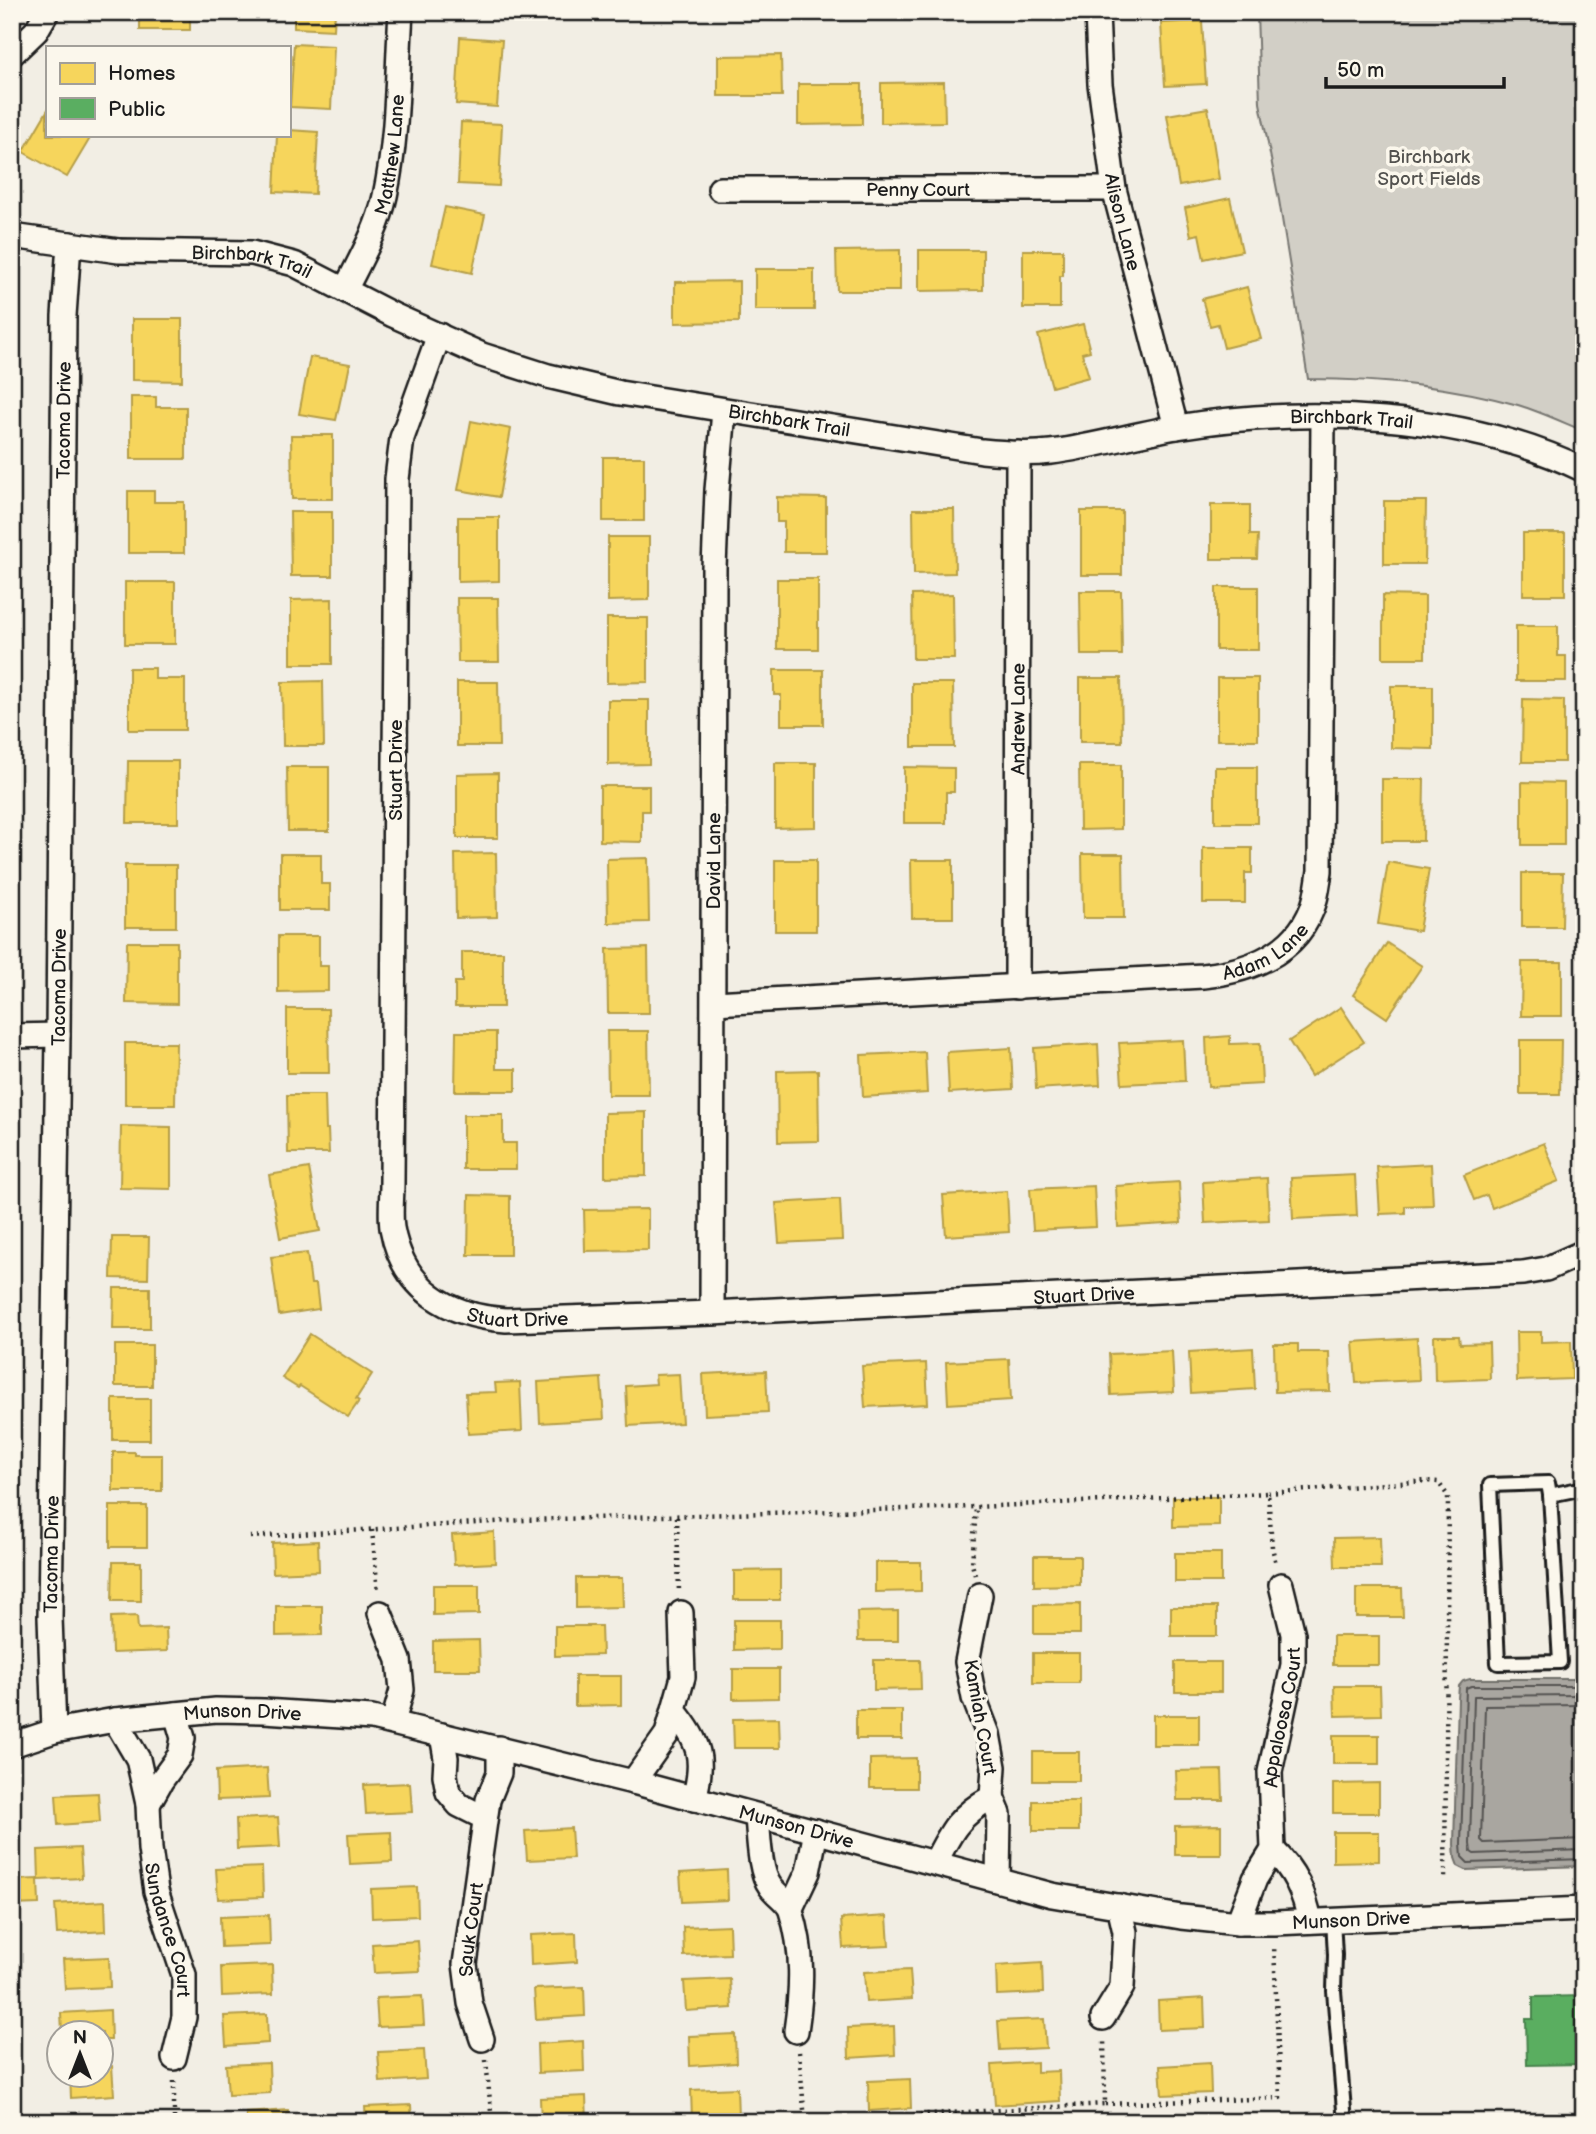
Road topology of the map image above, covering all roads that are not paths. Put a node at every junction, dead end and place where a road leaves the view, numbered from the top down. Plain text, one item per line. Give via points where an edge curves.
1 (47, 12) edge
2 (401, 12) edge
3 (1097, 12) edge
4 (12, 54) edge
5 (720, 189) dead end
6 (1114, 189) junction
7 (12, 236) edge
8 (69, 244) junction
9 (345, 290) junction
10 (439, 335) junction
11 (724, 411) junction
12 (1323, 417) junction
13 (1176, 427) junction
14 (1018, 453) junction
15 (1584, 470) edge
16 (1017, 987) junction
17 (714, 1003) junction
18 (58, 1035) junction
19 (12, 1036) edge
20 (1584, 1252) edge
21 (712, 1313) junction
22 (1584, 1488) edge
23 (1550, 1494) junction
24 (1281, 1585) road end
25 (980, 1595) road end
26 (380, 1613) road end
27 (681, 1613) road end
28 (674, 1711) junction
29 (176, 1714) junction
30 (115, 1720) junction
31 (393, 1722) junction
32 (54, 1731) junction
33 (442, 1735) junction
34 (12, 1745) edge
35 (499, 1748) junction
36 (633, 1782) junction
37 (992, 1797) junction
38 (694, 1799) junction
39 (148, 1804) junction
40 (757, 1817) junction
41 (485, 1818) junction
42 (816, 1831) junction
43 (1273, 1850) junction
44 (935, 1863) junction
45 (998, 1880) junction
46 (1119, 1906) junction
47 (791, 1908) junction
48 (1584, 1909) edge
49 (1321, 1920) junction
50 (1238, 1923) junction
51 (1103, 2018) road end
52 (796, 2031) road end
53 (482, 2039) road end
54 (174, 2058) road end
55 (1345, 2122) edge

1 - 4 street via 36,32
2 - 9 street, Matthew Lane via 385,196
3 - 6 street, Alison Lane via 1100,83
5 - 6 street, Penny Court
6 - 13 street, Alison Lane
7 - 8 street, Birchbark Trail
8 - 9 street, Birchbark Trail via 119,251 252,253 293,264
8 - 18 street, Tacoma Drive via 64,316
9 - 10 street, Birchbark Trail
10 - 11 street, Birchbark Trail via 482,355 548,376
10 - 21 street, Stuart Drive via 402,438 397,478 395,1241 422,1288 449,1307 481,1318
11 - 14 street, Birchbark Trail
11 - 17 street, David Lane via 714,568
12 - 13 street, Birchbark Trail via 1262,417
12 - 15 street, Birchbark Trail via 1417,422 1486,435 1525,445
12 - 16 street, Adam Lane via 1320,872 1311,910 1301,928 1273,956 1252,967 1228,973
13 - 14 street, Birchbark Trail via 1051,452
14 - 16 street, Andrew Lane
16 - 17 street, Adam Lane
17 - 21 street, David Lane
18 - 19 street
18 - 32 street, Tacoma Drive via 50,1616
20 - 21 street, Stuart Drive via 1546,1269 1523,1273
22 - 23 lane
23 - 23 lane via 1548,1483 1490,1485 1497,1663 1560,1662
24 - 43 street, Appaloosa Court via 1293,1634 1293,1665 1270,1772
25 - 37 street, Kamiah Court via 967,1662 988,1734 994,1767
26 - 31 street via 399,1660 402,1690
27 - 28 street via 683,1677
28 - 36 street via 667,1734
28 - 38 street via 698,1747 700,1777
29 - 30 street, Munson Drive
29 - 31 street, Munson Drive via 264,1711
29 - 39 street via 183,1738 180,1755
30 - 32 street, Munson Drive
30 - 39 street, Sundance Court via 138,1759
31 - 33 street, Munson Drive
32 - 34 street, Munson Drive
33 - 35 street, Munson Drive
33 - 41 street via 448,1792
35 - 36 street, Munson Drive
35 - 41 street, Sauk Court via 499,1773
36 - 38 street, Munson Drive
37 - 44 street, Kamiah Court via 959,1820
37 - 45 street, Kamiah Court via 999,1814
38 - 40 street, Munson Drive
39 - 54 street, Sundance Court via 156,1891 184,1975 184,2017
40 - 42 street, Munson Drive
40 - 47 street via 769,1885
41 - 53 street, Sauk Court via 465,1964 470,2003
42 - 44 street, Munson Drive
42 - 47 street via 808,1872
43 - 49 street via 1297,1878
43 - 50 street via 1255,1879
44 - 45 street, Munson Drive
45 - 46 street, Munson Drive
46 - 50 street, Munson Drive
46 - 51 street via 1125,1932 1122,1986
47 - 52 street via 801,1955
48 - 49 street, Munson Drive
49 - 50 street, Munson Drive
49 - 55 lane via 1335,1955

